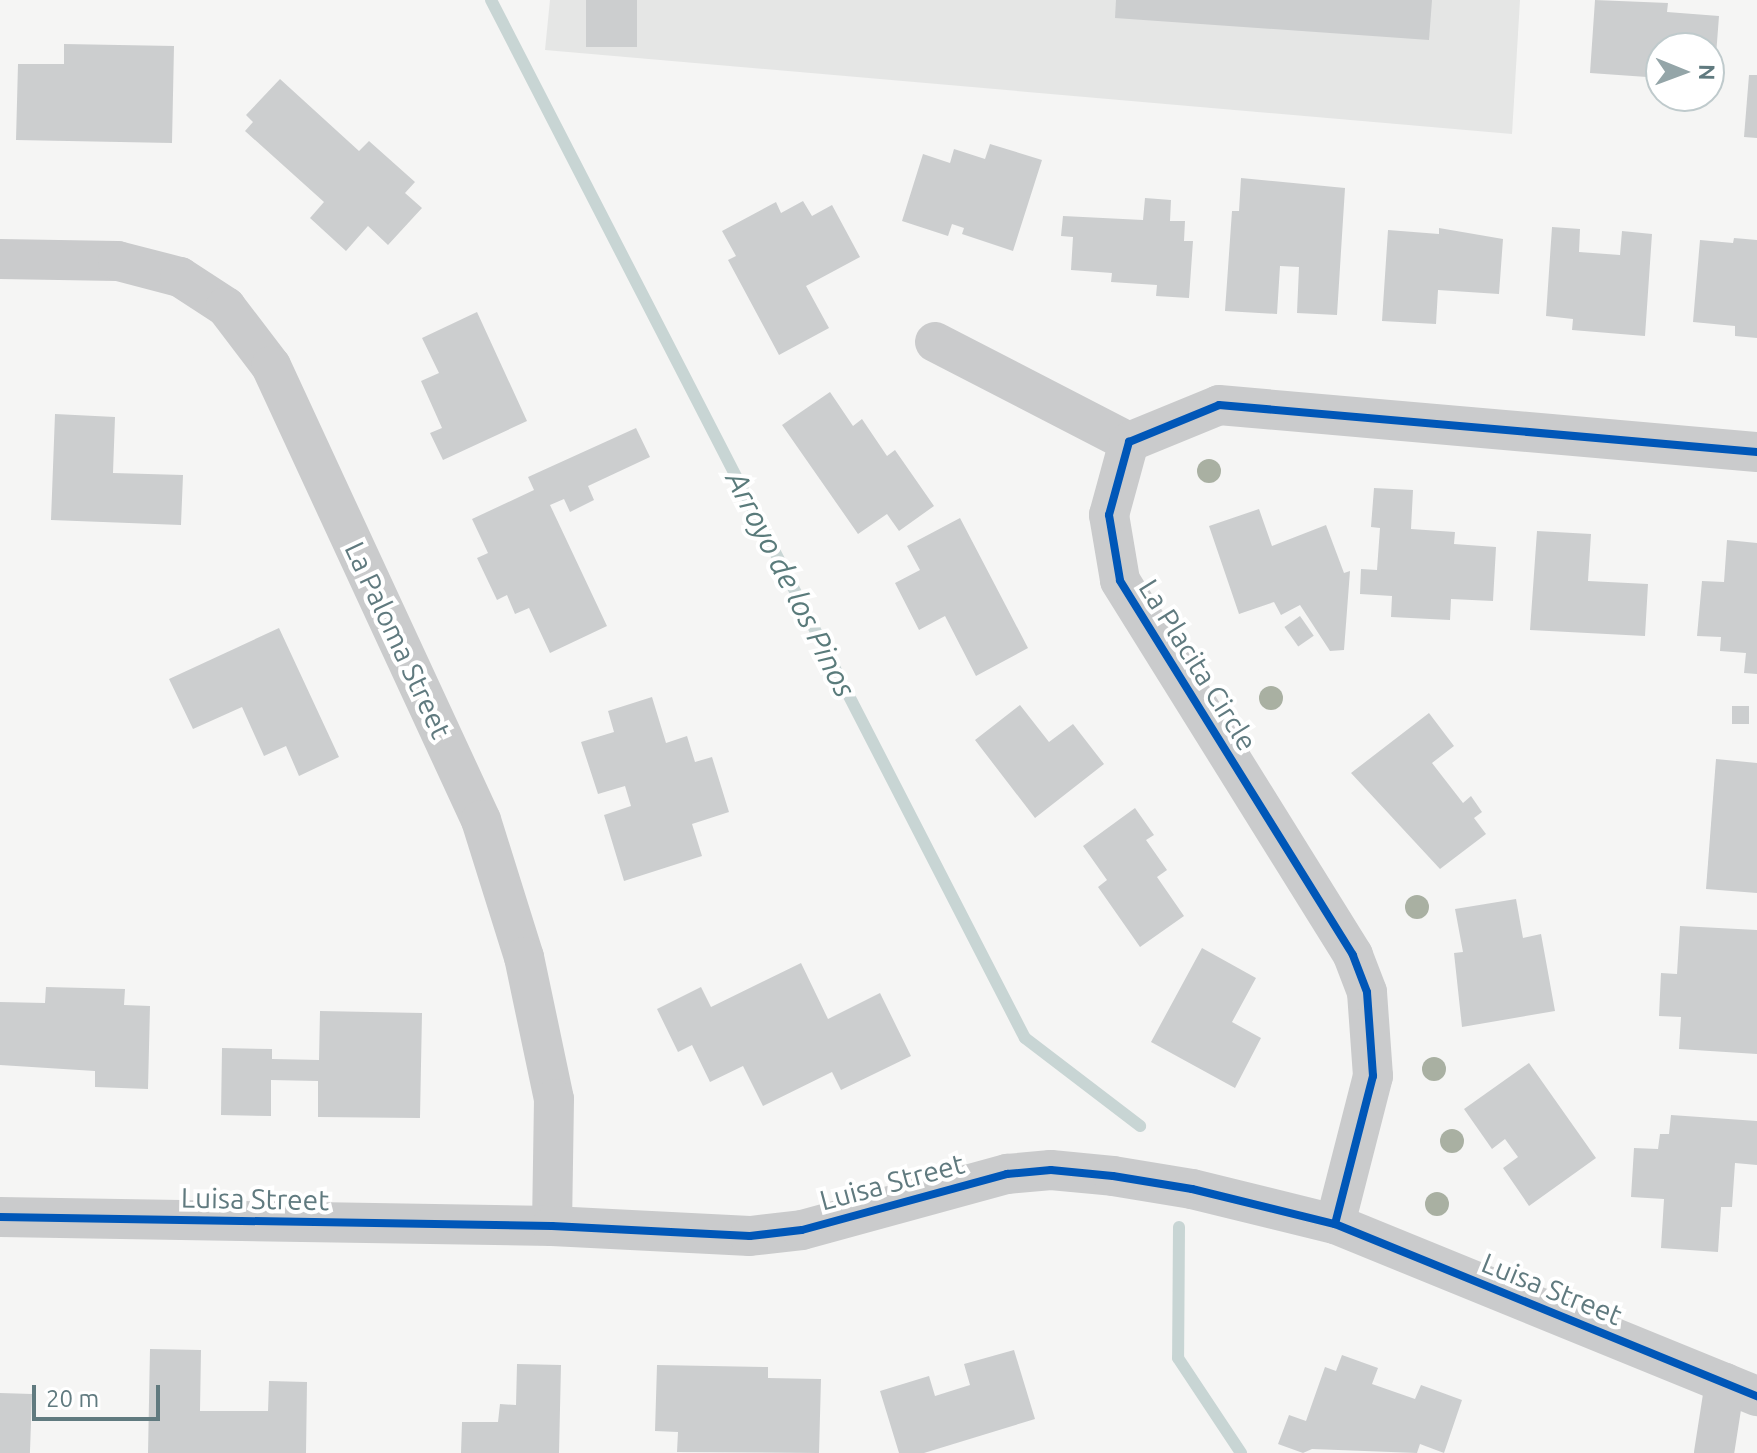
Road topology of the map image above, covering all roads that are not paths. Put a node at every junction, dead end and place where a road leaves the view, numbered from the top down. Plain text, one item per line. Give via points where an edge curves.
1 (0, 259) edge
2 (935, 342) dead end
3 (1129, 442) junction
4 (1757, 452) edge
5 (0, 1217) edge
6 (1335, 1224) junction
7 (552, 1226) junction
8 (1741, 1390) edge
9 (1714, 1453) edge

1 - 7 street, La Paloma Street via 118,261 180,277 226,307 271,366 481,820 524,957 554,1099
2 - 3 street
3 - 4 street via 1219,405
3 - 6 street, La Placita Circle via 1109,515 1120,580 1353,955 1367,992 1373,1076
5 - 7 street, Luisa Street
6 - 7 street, Luisa Street via 1192,1189 1051,1170 1007,1174 802,1230 750,1236
6 - 8 street, Luisa Street
8 - 9 street

